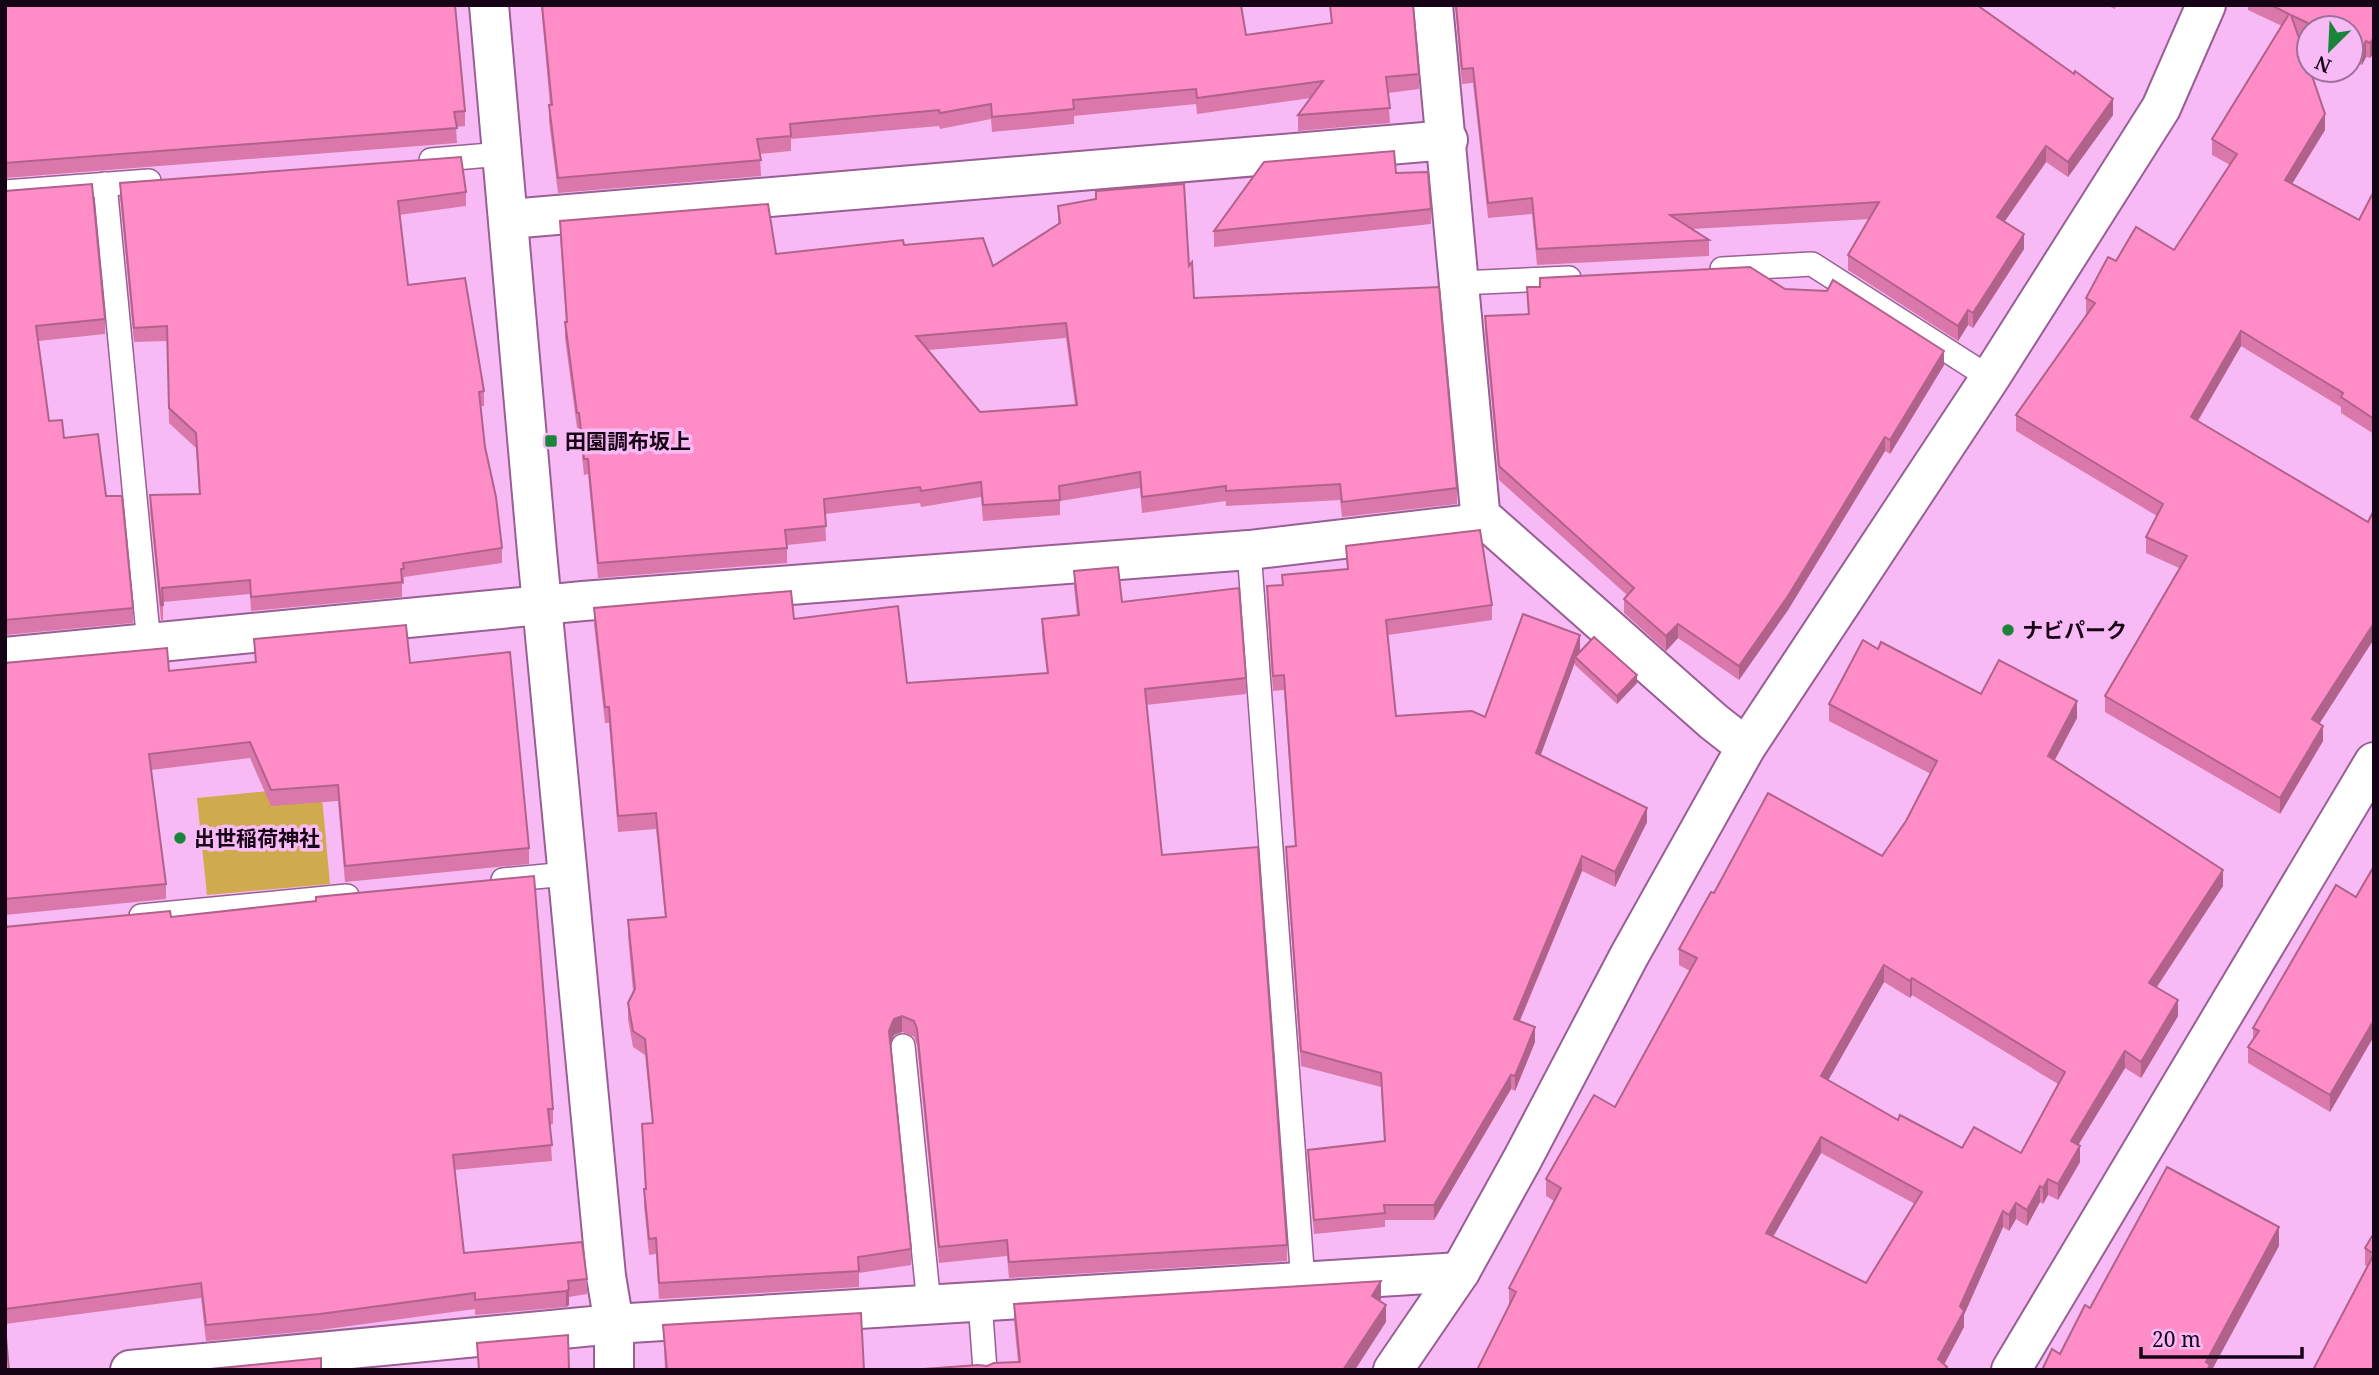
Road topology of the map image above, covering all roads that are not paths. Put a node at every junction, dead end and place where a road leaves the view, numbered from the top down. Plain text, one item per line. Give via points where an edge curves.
1 (489, 5) edge
2 (1433, 5) edge
3 (2206, 5) edge
4 (1448, 140) junction
5 (502, 155) junction
6 (407, 162) edge
7 (174, 179) edge
8 (105, 184) junction
9 (5, 192) edge
10 (509, 219) junction
11 (1704, 270) edge
12 (1596, 276) edge
13 (1460, 283) junction
14 (1990, 378) junction
15 (1482, 522) junction
16 (1249, 550) junction
17 (543, 606) junction
18 (149, 644) junction
19 (5, 657) edge
20 (1746, 747) junction
21 (2374, 762) edge
22 (567, 874) junction
23 (485, 882) edge
24 (375, 893) edge
25 (115, 919) edge
26 (903, 1046) dead end
27 (1460, 1272) junction
28 (1303, 1282) junction
29 (981, 1302) junction
30 (929, 1305) junction
31 (614, 1324) junction
32 (143, 1369) edge
33 (614, 1370) edge
34 (985, 1370) edge
35 (1393, 1370) edge
36 (2011, 1370) edge

1 - 5 street
2 - 4 street
3 - 14 street via 2161,108
4 - 10 street
4 - 13 street
5 - 6 lane
5 - 10 street
7 - 8 lane
8 - 9 lane
8 - 18 lane
10 - 17 street
11 - 14 lane via 1812,264
12 - 13 lane
13 - 15 street
14 - 20 street
15 - 16 street
15 - 20 street via 1488,522
16 - 17 street
16 - 28 lane
17 - 18 street
17 - 22 street
18 - 19 street
20 - 27 street
21 - 36 street
22 - 23 lane
22 - 31 street
24 - 25 lane
26 - 30 lane
27 - 28 street
27 - 35 street
28 - 29 street
29 - 30 street
29 - 34 lane
30 - 31 street
31 - 32 street
31 - 33 street

